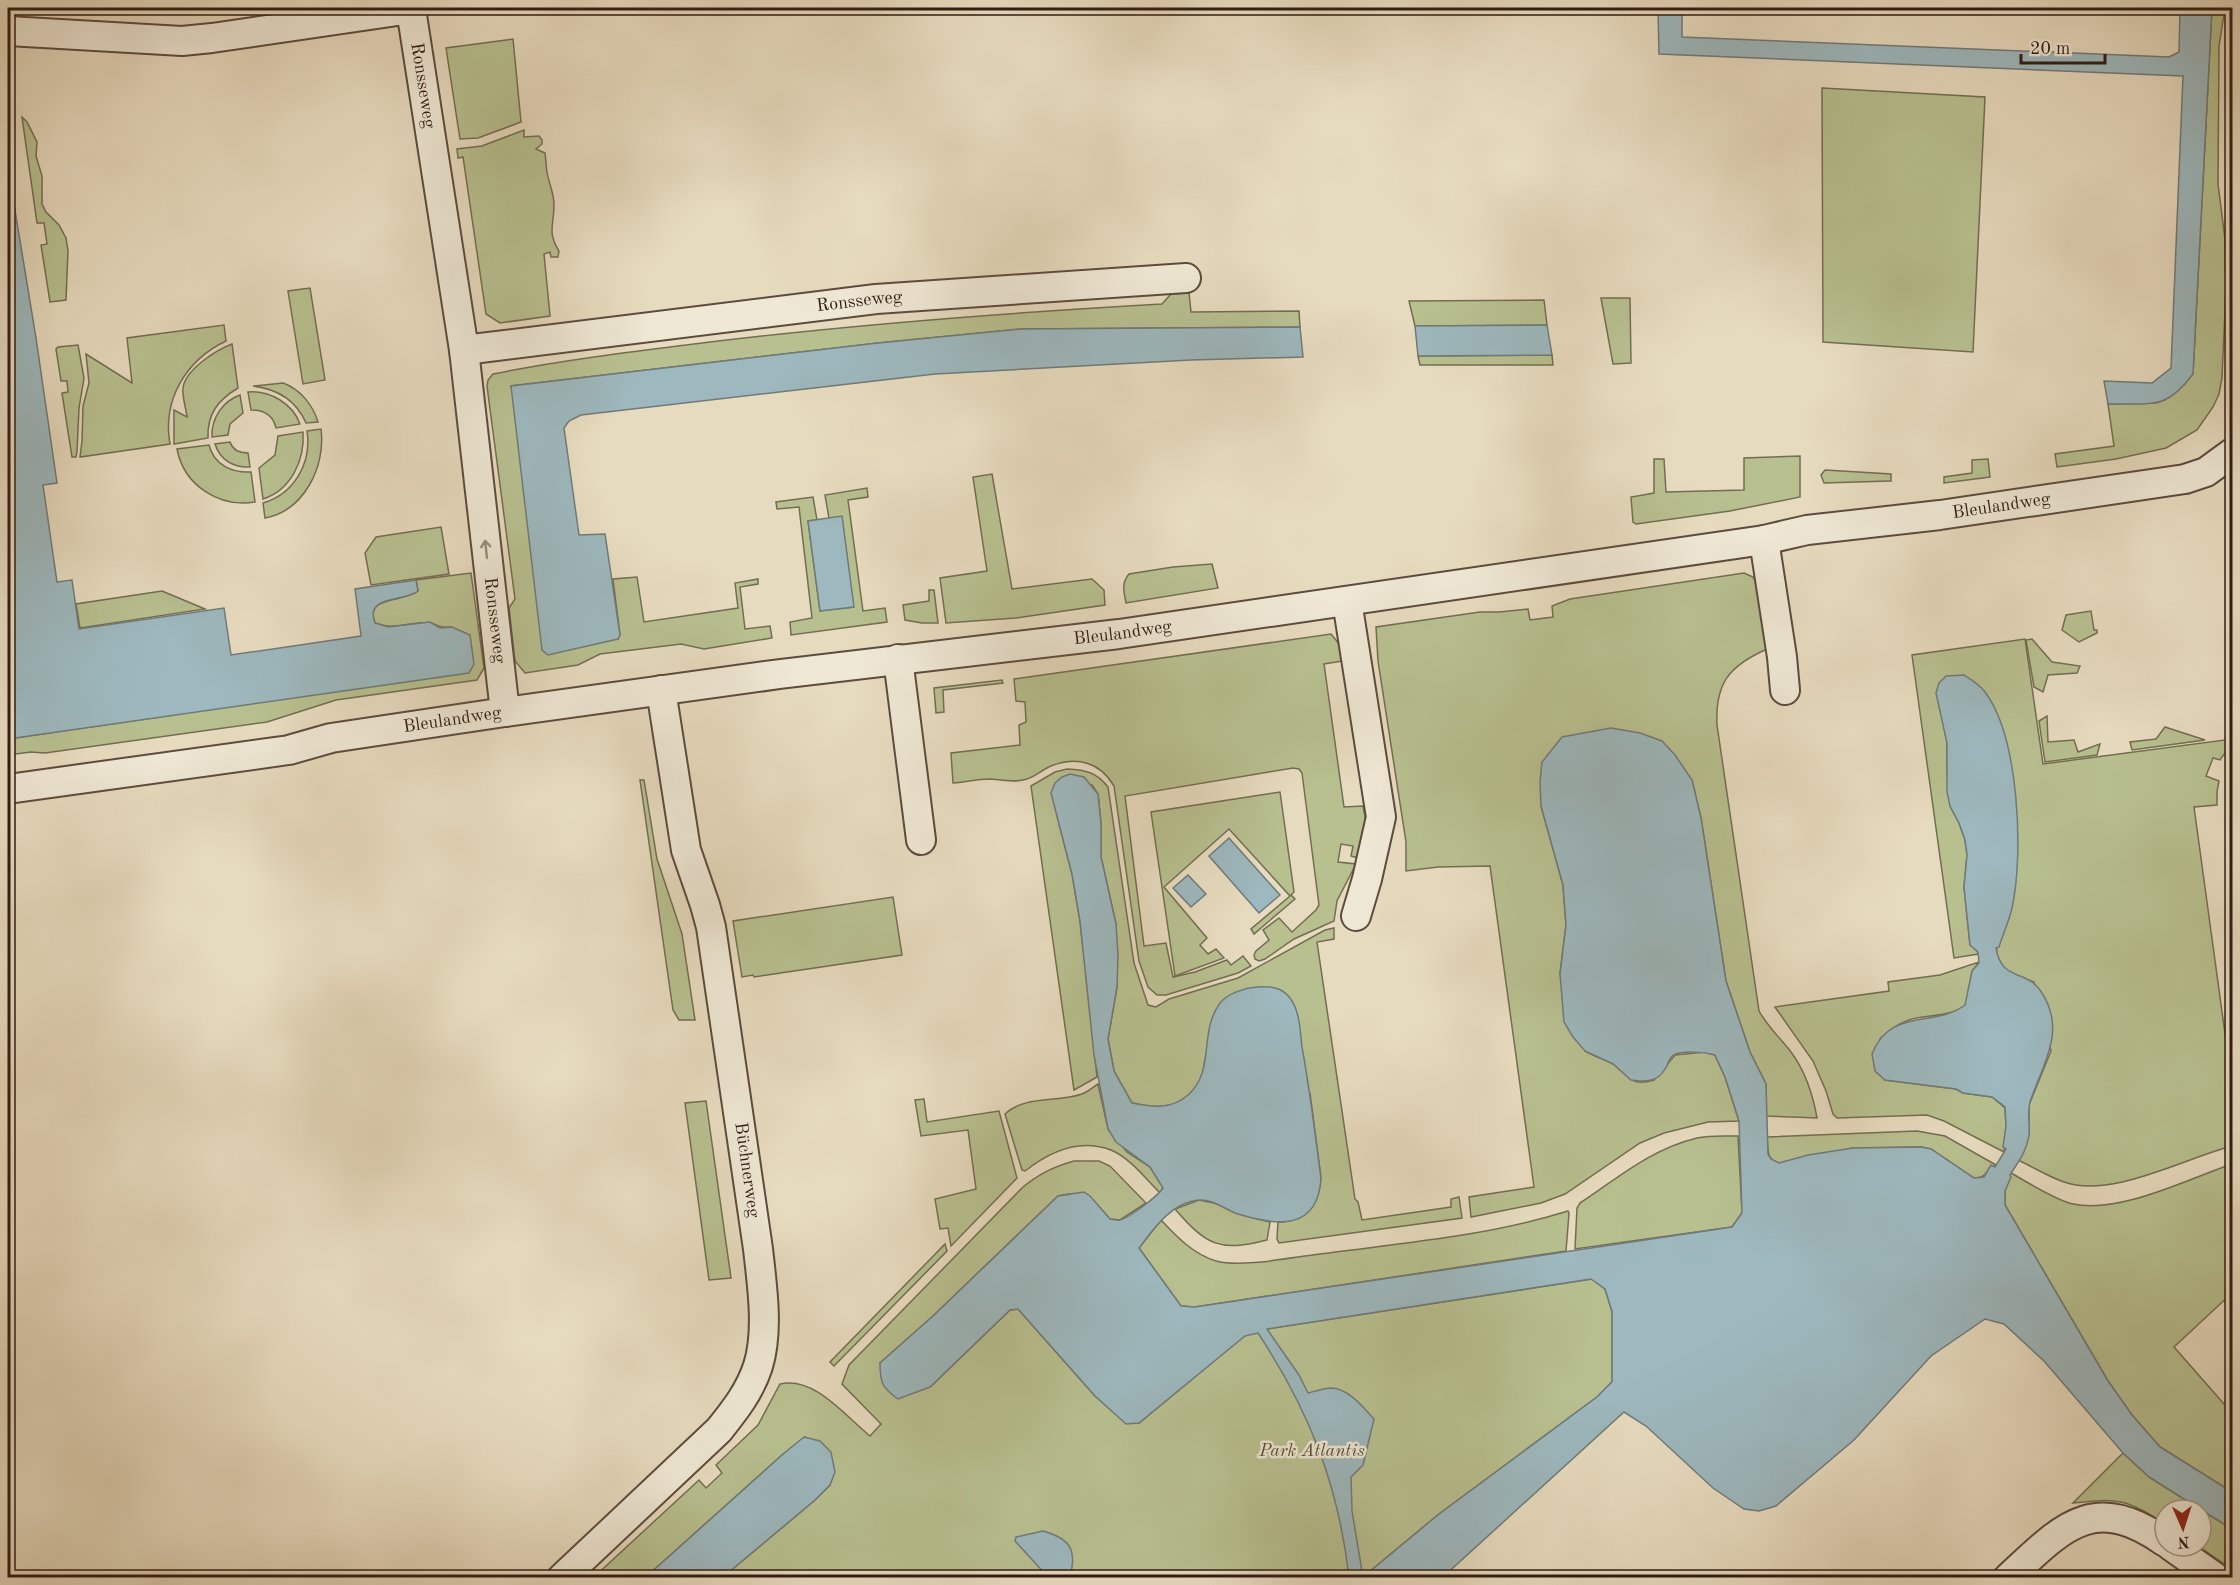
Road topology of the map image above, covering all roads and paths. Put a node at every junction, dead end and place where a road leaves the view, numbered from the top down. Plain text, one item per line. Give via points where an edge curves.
1 (8, 31) edge
2 (1186, 278) dead end
3 (464, 350) junction
4 (2232, 453) edge
5 (1764, 540) junction
6 (1347, 601) junction
7 (898, 659) junction
8 (662, 690) junction
9 (1785, 690) dead end
10 (505, 712) junction
11 (8, 789) edge
12 (921, 840) dead end
13 (1356, 916) dead end
14 (2153, 1533) edge
15 (2188, 1558) edge
16 (562, 1578) edge
17 (2008, 1578) edge
18 (2216, 1578) edge

1 - 3 street, Ronsseweg via 182,41 411,9
2 - 3 street, Ronsseweg via 876,299
10 -> 3 street, Ronsseweg
4 - 5 street, Bleulandweg via 2206,472 2185,479 1807,530
5 - 6 street, Bleulandweg
5 - 9 street
6 - 7 street, Bleulandweg via 1119,634
6 - 13 street via 1381,817
7 - 8 street, Bleulandweg
7 - 12 street
8 - 10 street, Bleulandweg
8 - 16 street, Büchnerweg via 686,850 711,927 763,1287 763,1345 750,1385 719,1430
10 - 11 street, Bleulandweg via 331,738 289,750
14 - 17 street via 2122,1520 2078,1521 2058,1532
15 - 18 street

